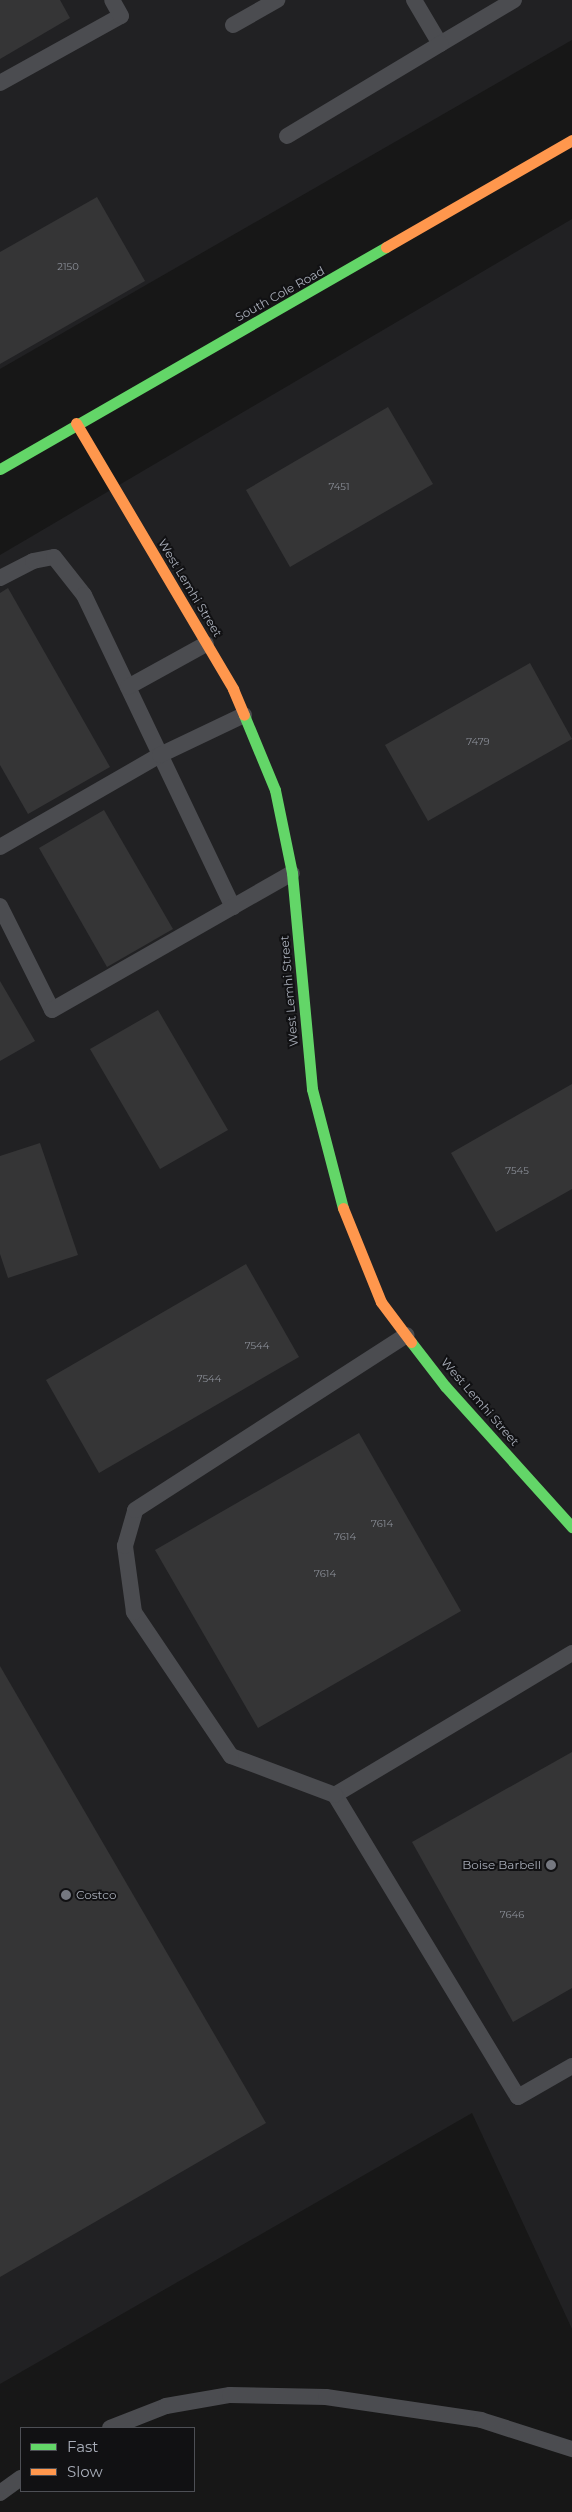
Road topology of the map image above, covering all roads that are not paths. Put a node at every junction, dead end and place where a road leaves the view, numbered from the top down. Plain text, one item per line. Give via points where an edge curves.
1 (112, 0) edge
2 (276, 0) edge
3 (414, 0) edge
4 (514, 0) edge
5 (232, 25) dead end
6 (440, 44) junction
7 (0, 83) edge
8 (287, 136) dead end
9 (572, 140) edge
10 (76, 423) junction
11 (0, 469) edge
12 (0, 578) edge
13 (206, 644) junction
14 (128, 687) junction
15 (244, 715) junction
16 (160, 755) junction
17 (0, 847) edge
18 (292, 873) junction
19 (0, 906) edge
20 (233, 907) junction
21 (407, 1335) junction
22 (572, 1527) edge
23 (572, 1653) edge
24 (335, 1795) junction
25 (572, 2066) edge
26 (113, 2427) edge
27 (572, 2449) edge
28 (20, 2479) edge
29 (0, 2493) edge

1 - 7 lane via 121,16
2 - 5 lane
3 - 6 lane
4 - 6 lane
6 - 8 lane
9 - 10 street, South Cole Road
10 - 11 street, South Cole Road
10 - 13 street, West Lemhi Street
12 - 14 lane via 33,561 54,557 84,595
13 - 14 lane
13 - 15 street, West Lemhi Street
14 - 16 lane
15 - 16 lane
15 - 18 street, West Lemhi Street via 275,790
16 - 17 lane
16 - 20 lane
18 - 20 lane
18 - 21 street, West Lemhi Street via 312,1089 343,1209 381,1302
19 - 20 lane via 52,1010
21 - 22 street, West Lemhi Street via 445,1386
21 - 24 lane via 135,1510 125,1546 134,1612 231,1756
23 - 24 lane
24 - 25 lane via 518,2097
26 - 27 lane via 166,2406 230,2395 326,2397 481,2420
28 - 29 lane

